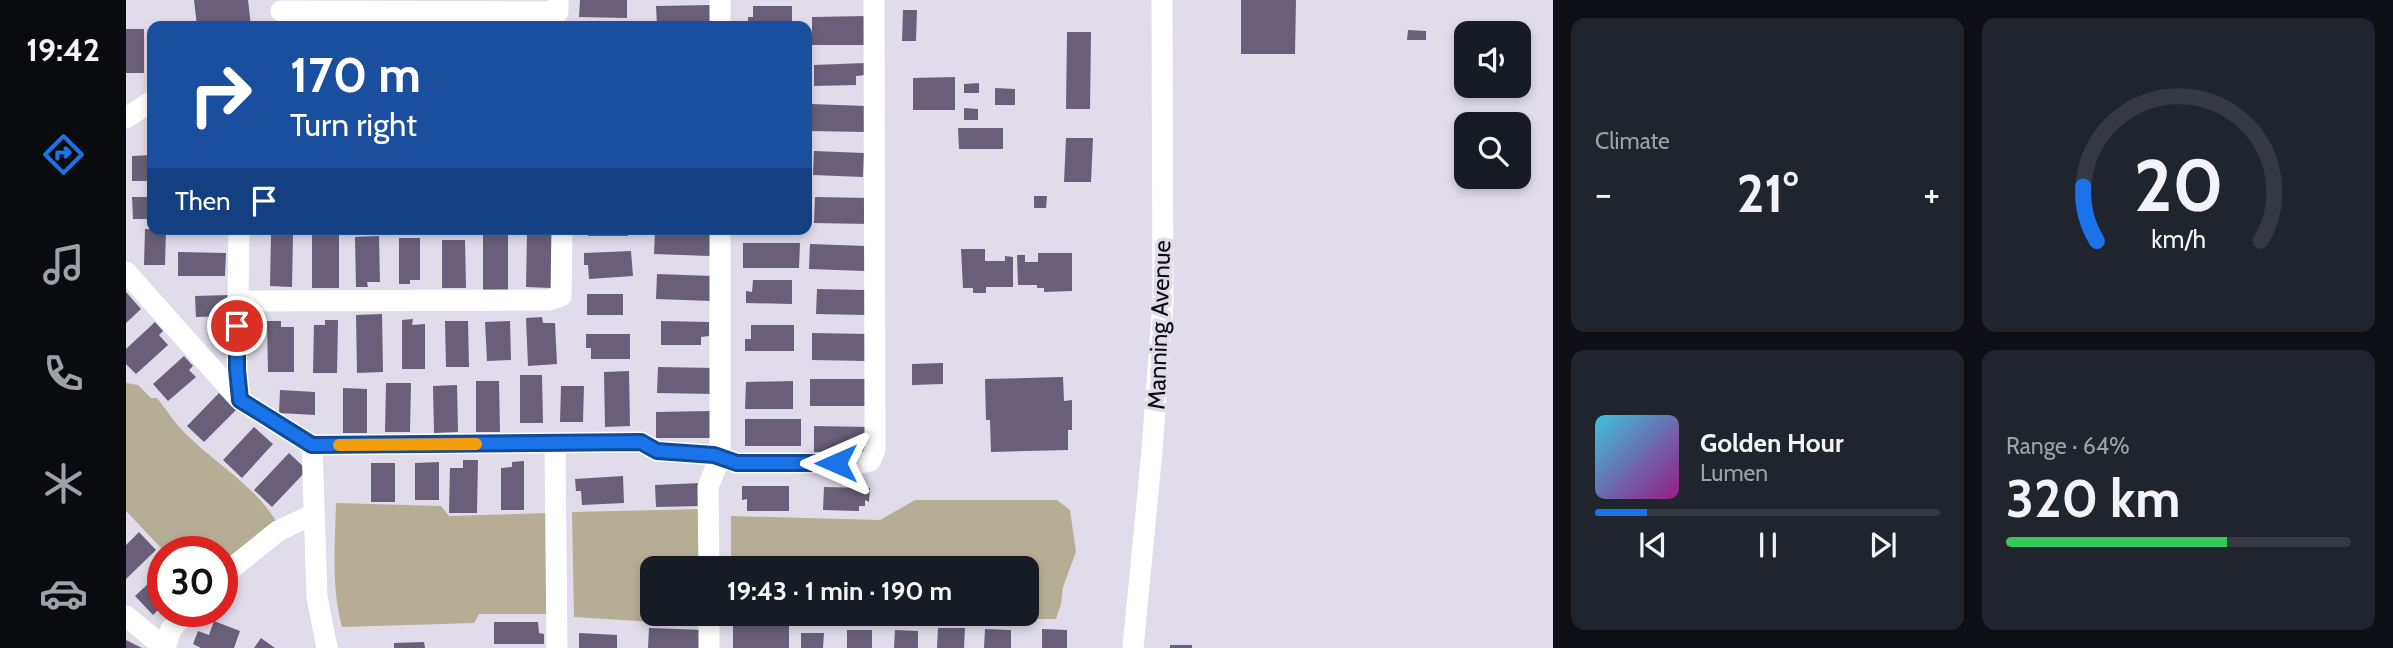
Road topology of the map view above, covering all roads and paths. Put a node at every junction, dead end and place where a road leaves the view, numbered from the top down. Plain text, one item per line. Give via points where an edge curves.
1 (558, 0) edge
2 (720, 0) edge
3 (874, 0) edge
4 (1161, 0) edge
5 (280, 13) edge
6 (720, 21) edge
7 (147, 104) edge
8 (126, 118) edge
9 (239, 235) edge
10 (562, 235) edge
11 (720, 235) edge
12 (126, 272) edge
13 (237, 301) junction
14 (240, 400) junction
15 (555, 444) junction
16 (312, 445) junction
17 (720, 457) junction
18 (314, 514) junction
19 (709, 556) edge
20 (238, 563) edge
21 (126, 616) edge
22 (709, 626) edge
23 (173, 627) edge
24 (165, 648) edge
25 (327, 648) edge
26 (556, 648) edge
27 (709, 648) edge
28 (1133, 648) edge

1 - 5 street via 558,12
2 - 6 street
3 - 17 street via 875,450 870,461 861,463 737,463
4 - 28 street, Manning Avenue via 1163,302
7 - 8 street
9 - 13 street
10 - 13 street via 561,296 549,300
11 - 17 street
12 - 14 street
13 - 14 street
14 - 16 street
15 - 16 street
15 - 17 street via 641,442 657,451
15 - 26 street
16 - 18 street
17 - 19 street via 708,487
18 - 20 street via 278,531
18 - 25 street via 317,597
21 - 24 street
22 - 27 street
23 - 24 street

